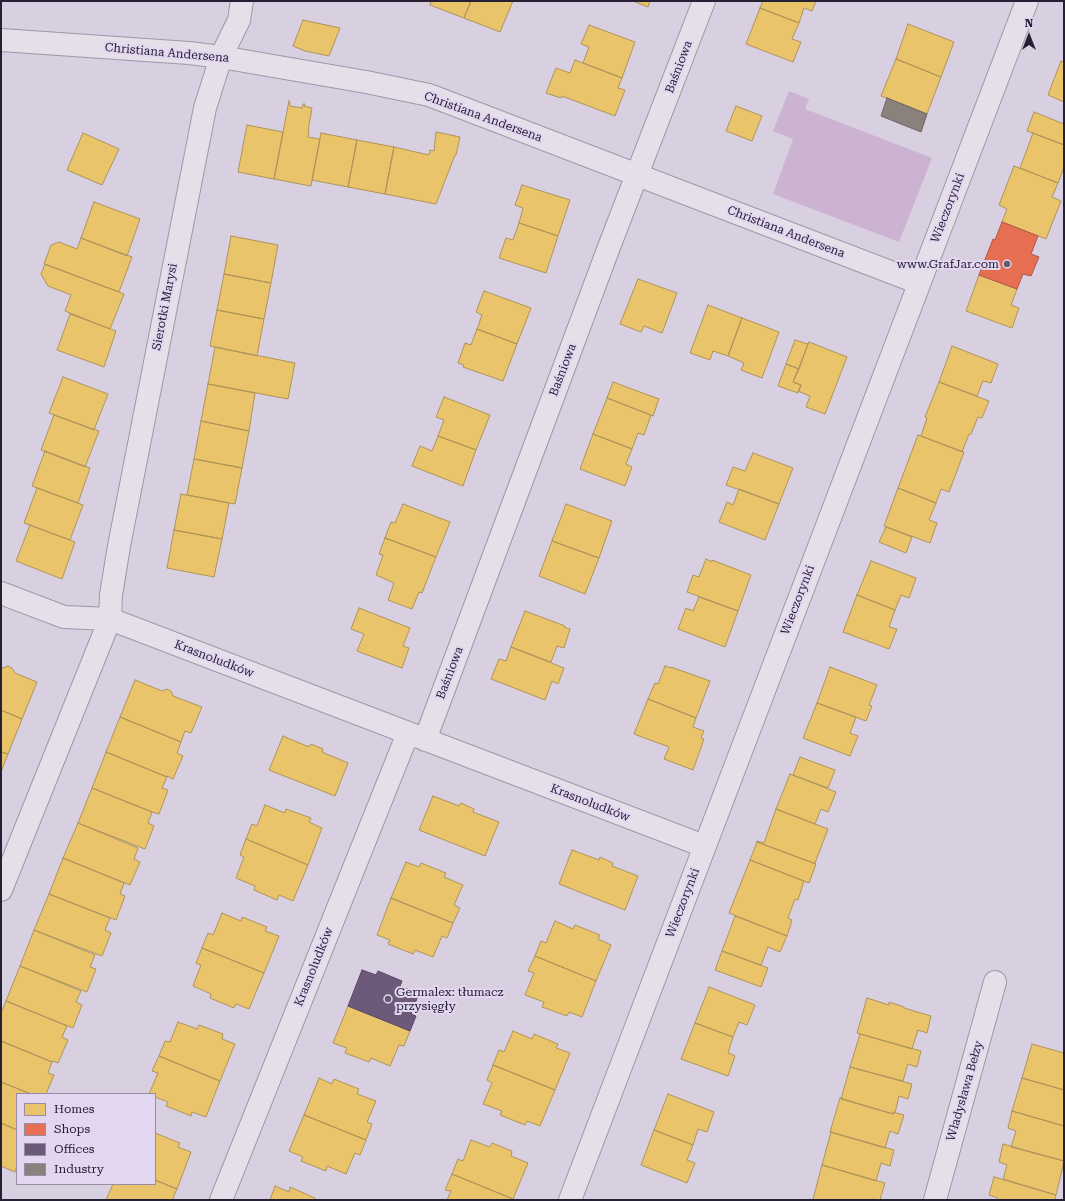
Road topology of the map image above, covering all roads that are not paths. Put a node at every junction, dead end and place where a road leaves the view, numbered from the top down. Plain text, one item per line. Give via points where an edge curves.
1 (242, 1) edge
2 (704, 1) edge
3 (1027, 1) edge
4 (1, 40) edge
5 (221, 57) junction
6 (637, 175) junction
7 (919, 283) junction
8 (1, 593) edge
9 (110, 619) junction
10 (417, 736) junction
11 (704, 846) junction
12 (1, 890) edge
13 (995, 982) dead end
14 (221, 1200) edge
15 (570, 1200) edge
16 (935, 1200) edge

1 - 5 street, Sierotki Marysi via 239,20
2 - 6 street, Baśniowa
3 - 7 street, Wieczorynki
4 - 5 street, Christiana Andersena
5 - 6 street, Christiana Andersena via 429,95
5 - 9 street, Sierotki Marysi via 202,123 119,546
6 - 7 street, Christiana Andersena
6 - 10 street, Baśniowa
7 - 11 street, Wieczorynki
8 - 9 street, Krasnoludków via 64,617
9 - 10 street, Krasnoludków
9 - 12 street
10 - 11 street, Krasnoludków
10 - 14 street, Krasnoludków
11 - 15 street, Wieczorynki
13 - 16 street, Władysława Bełzy

